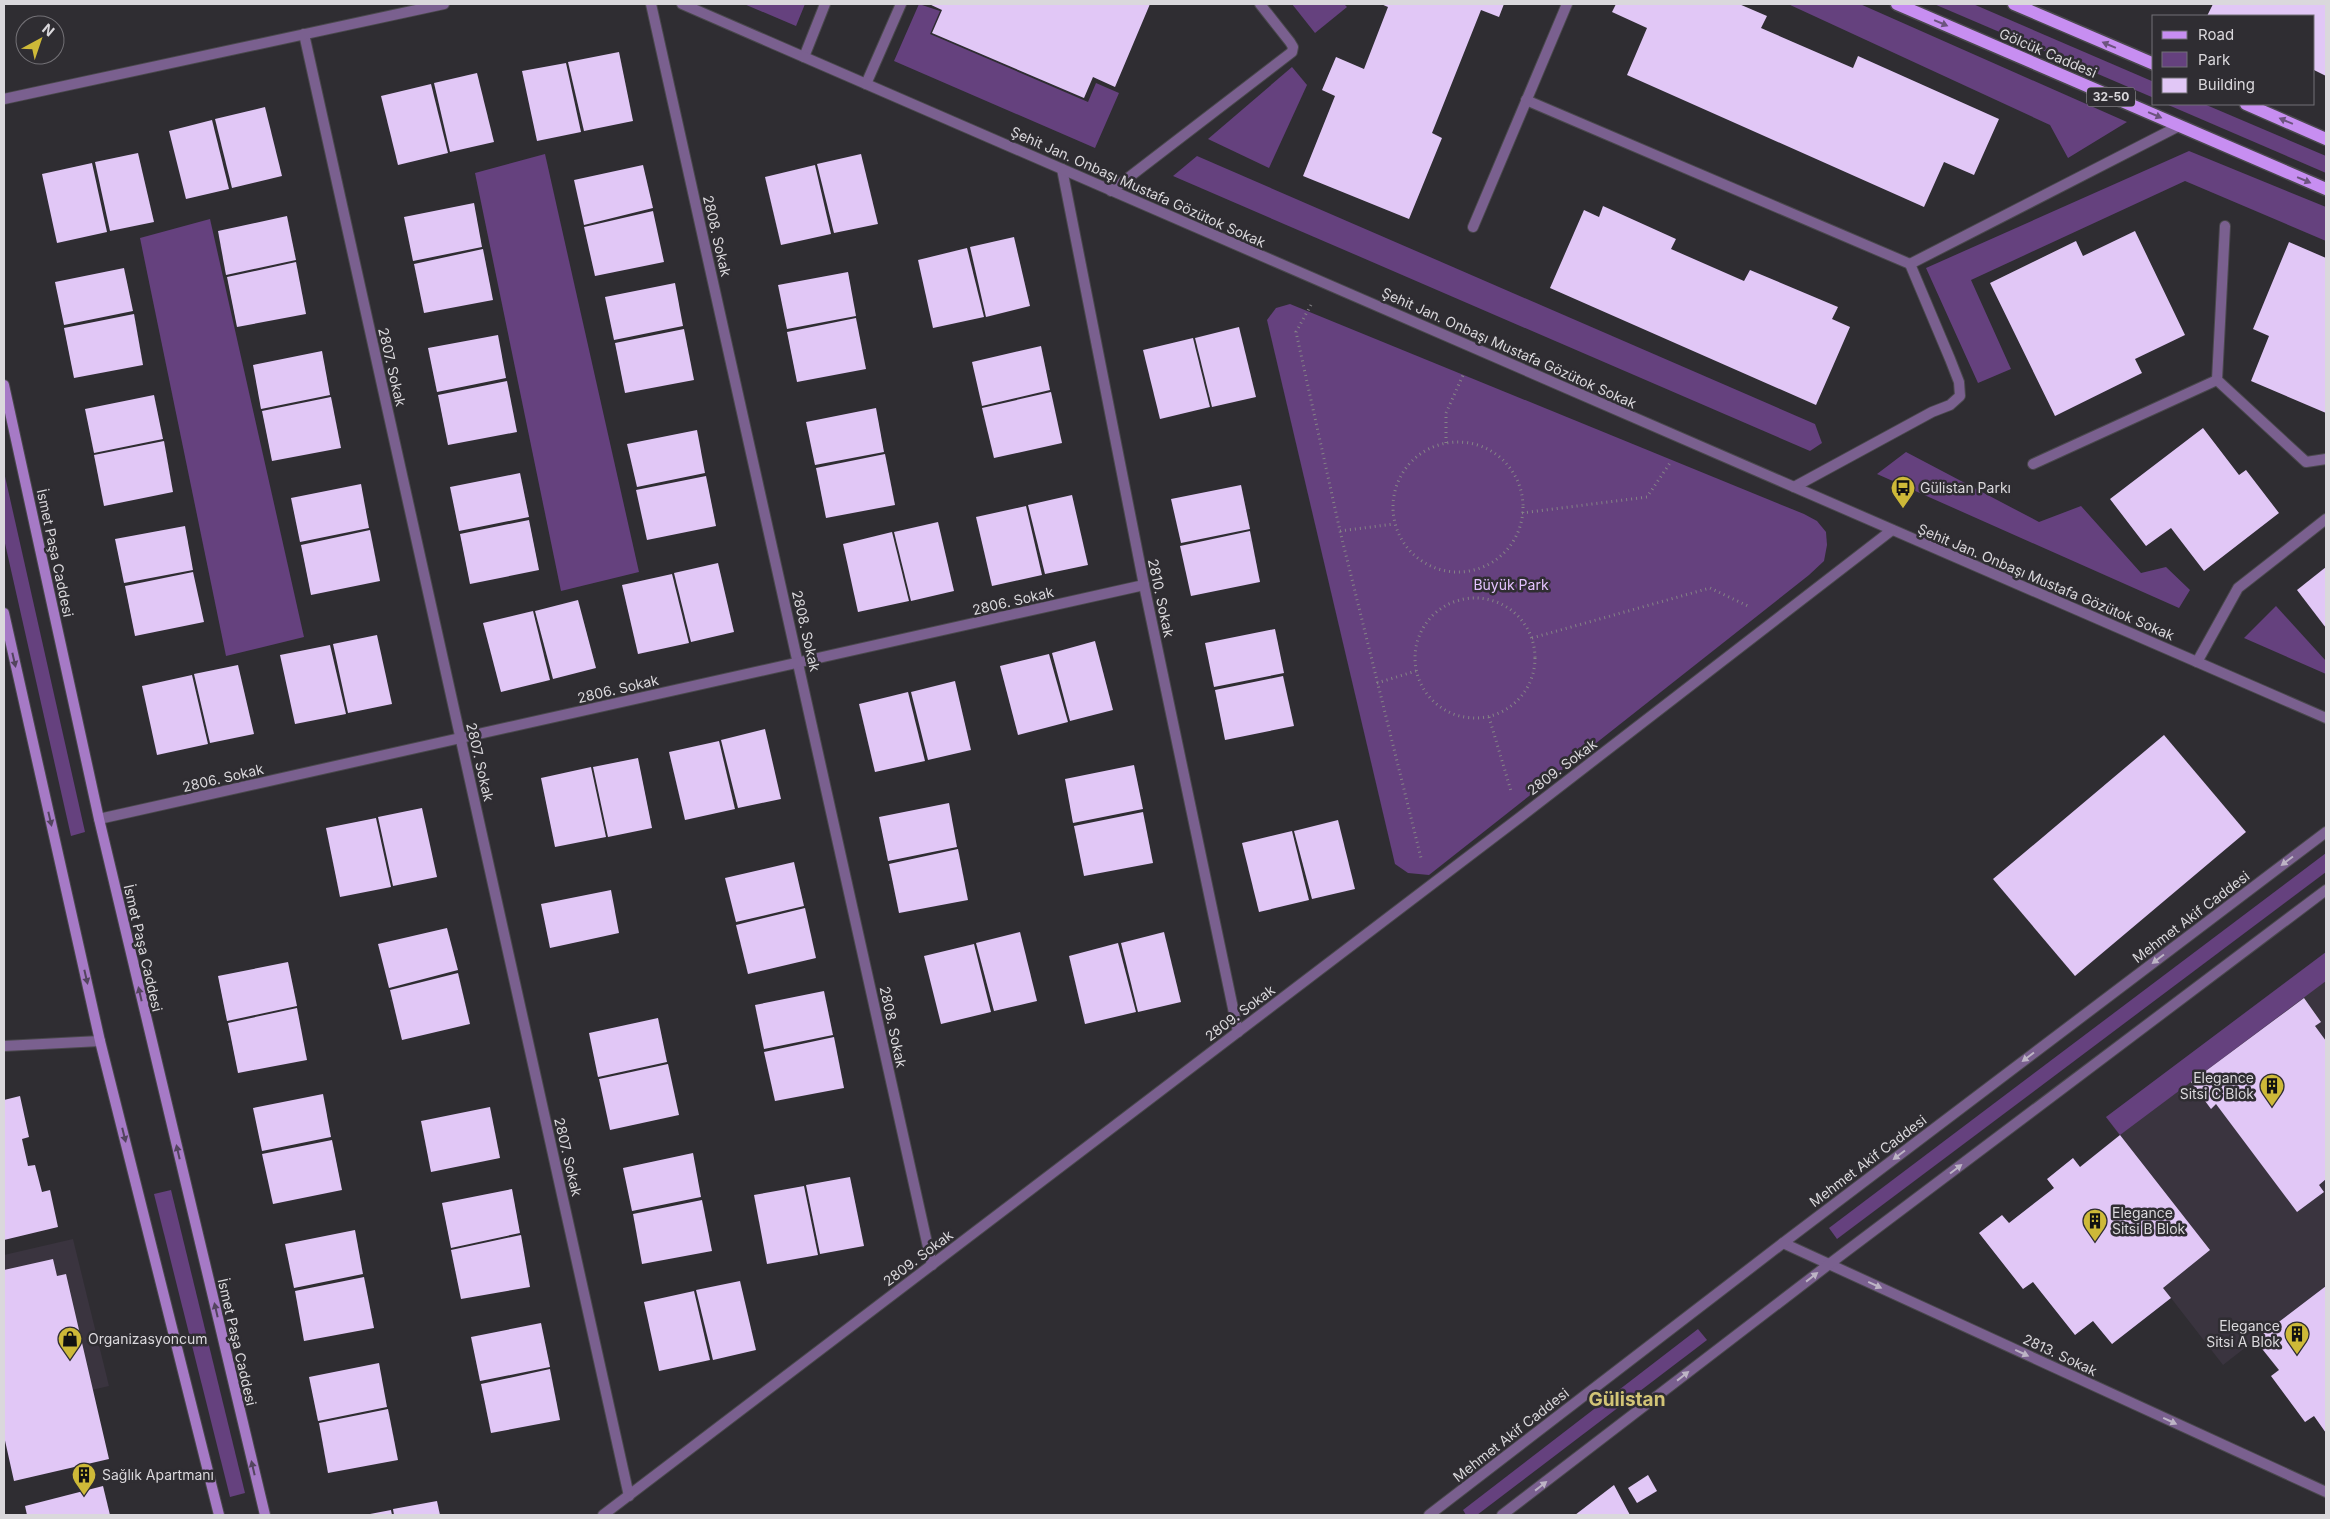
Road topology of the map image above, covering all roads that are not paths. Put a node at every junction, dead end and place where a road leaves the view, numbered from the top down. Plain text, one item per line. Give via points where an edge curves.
1 (444, 4) edge
2 (651, 4) edge
3 (682, 4) edge
4 (825, 4) edge
5 (901, 4) edge
6 (1260, 4) edge
7 (1567, 4) edge
8 (1896, 4) edge
9 (2014, 4) edge
10 (304, 34) junction
11 (804, 57) junction
12 (2152, 63) edge
13 (866, 84) junction
14 (4, 98) edge
15 (1526, 100) junction
16 (2248, 105) edge
17 (2179, 126) junction
18 (2326, 138) edge
19 (1062, 168) junction
20 (2326, 189) edge
21 (1111, 190) junction
22 (2225, 226) dead end
23 (1473, 227) dead end
24 (1910, 264) junction
25 (2217, 380) junction
26 (4, 385) edge
27 (2326, 459) edge
28 (2033, 464) dead end
29 (1794, 487) junction
30 (2326, 518) edge
31 (1892, 530) junction
32 (1144, 585) junction
33 (4, 613) edge
34 (2197, 662) junction
35 (799, 663) junction
36 (2326, 718) edge
37 (460, 738) junction
38 (98, 820) junction
39 (2326, 832) edge
40 (2326, 890) edge
41 (1238, 1032) junction
42 (100, 1041) junction
43 (4, 1046) edge
44 (1782, 1243) junction
45 (932, 1265) junction
46 (1828, 1265) junction
47 (2326, 1492) edge
48 (629, 1496) junction
49 (1433, 1514) edge
50 (218, 1515) edge
51 (265, 1515) edge
52 (603, 1515) edge
53 (1502, 1515) edge

1 - 10 street
2 - 35 street, 2808. Sokak
3 - 11 street, Şehit Jan. Onbaşı Mustafa Gözütok Sokak
4 - 11 street
5 - 13 street
6 - 21 street via 1290,42 1292,52
7 - 15 street
8 -> 17 main road, Gölcük Caddesi / 32-50
12 -> 9 main road
10 - 14 street
10 - 37 street, 2807. Sokak
11 - 13 street, Şehit Jan. Onbaşı Mustafa Gözütok Sokak
13 - 19 street, Şehit Jan. Onbaşı Mustafa Gözütok Sokak
15 - 23 street
15 - 24 street
18 -> 16 main road
17 -> 20 main road, Gölcük Caddesi / 32-50
17 - 24 street
19 - 21 street, Şehit Jan. Onbaşı Mustafa Gözütok Sokak
19 - 32 street, 2810. Sokak
21 - 29 street, Şehit Jan. Onbaşı Mustafa Gözütok Sokak
22 - 25 street
24 - 29 street via 1959,382 1960,396 1950,405
25 - 27 street via 2306,462
25 - 28 street
26 - 38 main road, İsmet Paşa Caddesi
29 - 31 street, Şehit Jan. Onbaşı Mustafa Gözütok Sokak
30 - 34 street via 2238,588
31 - 34 street, Şehit Jan. Onbaşı Mustafa Gözütok Sokak
31 - 41 street, 2809. Sokak
32 - 35 street, 2806. Sokak
32 - 41 street, 2810. Sokak
33 -> 42 main road
34 - 36 street, Şehit Jan. Onbaşı Mustafa Gözütok Sokak
35 - 37 street, 2806. Sokak
35 - 45 street, 2808. Sokak
37 - 38 street, 2806. Sokak
37 - 48 street, 2807. Sokak
51 -> 38 main road, İsmet Paşa Caddesi
39 -> 44 street, Mehmet Akif Caddesi
46 -> 40 street
41 - 45 street, 2809. Sokak
42 - 43 street
42 -> 50 main road
44 - 46 street, 2813. Sokak
44 - 49 street, Mehmet Akif Caddesi
45 - 48 street, 2809. Sokak
46 -> 47 street, 2813. Sokak
53 -> 46 street
48 - 52 street, 2809. Sokak

